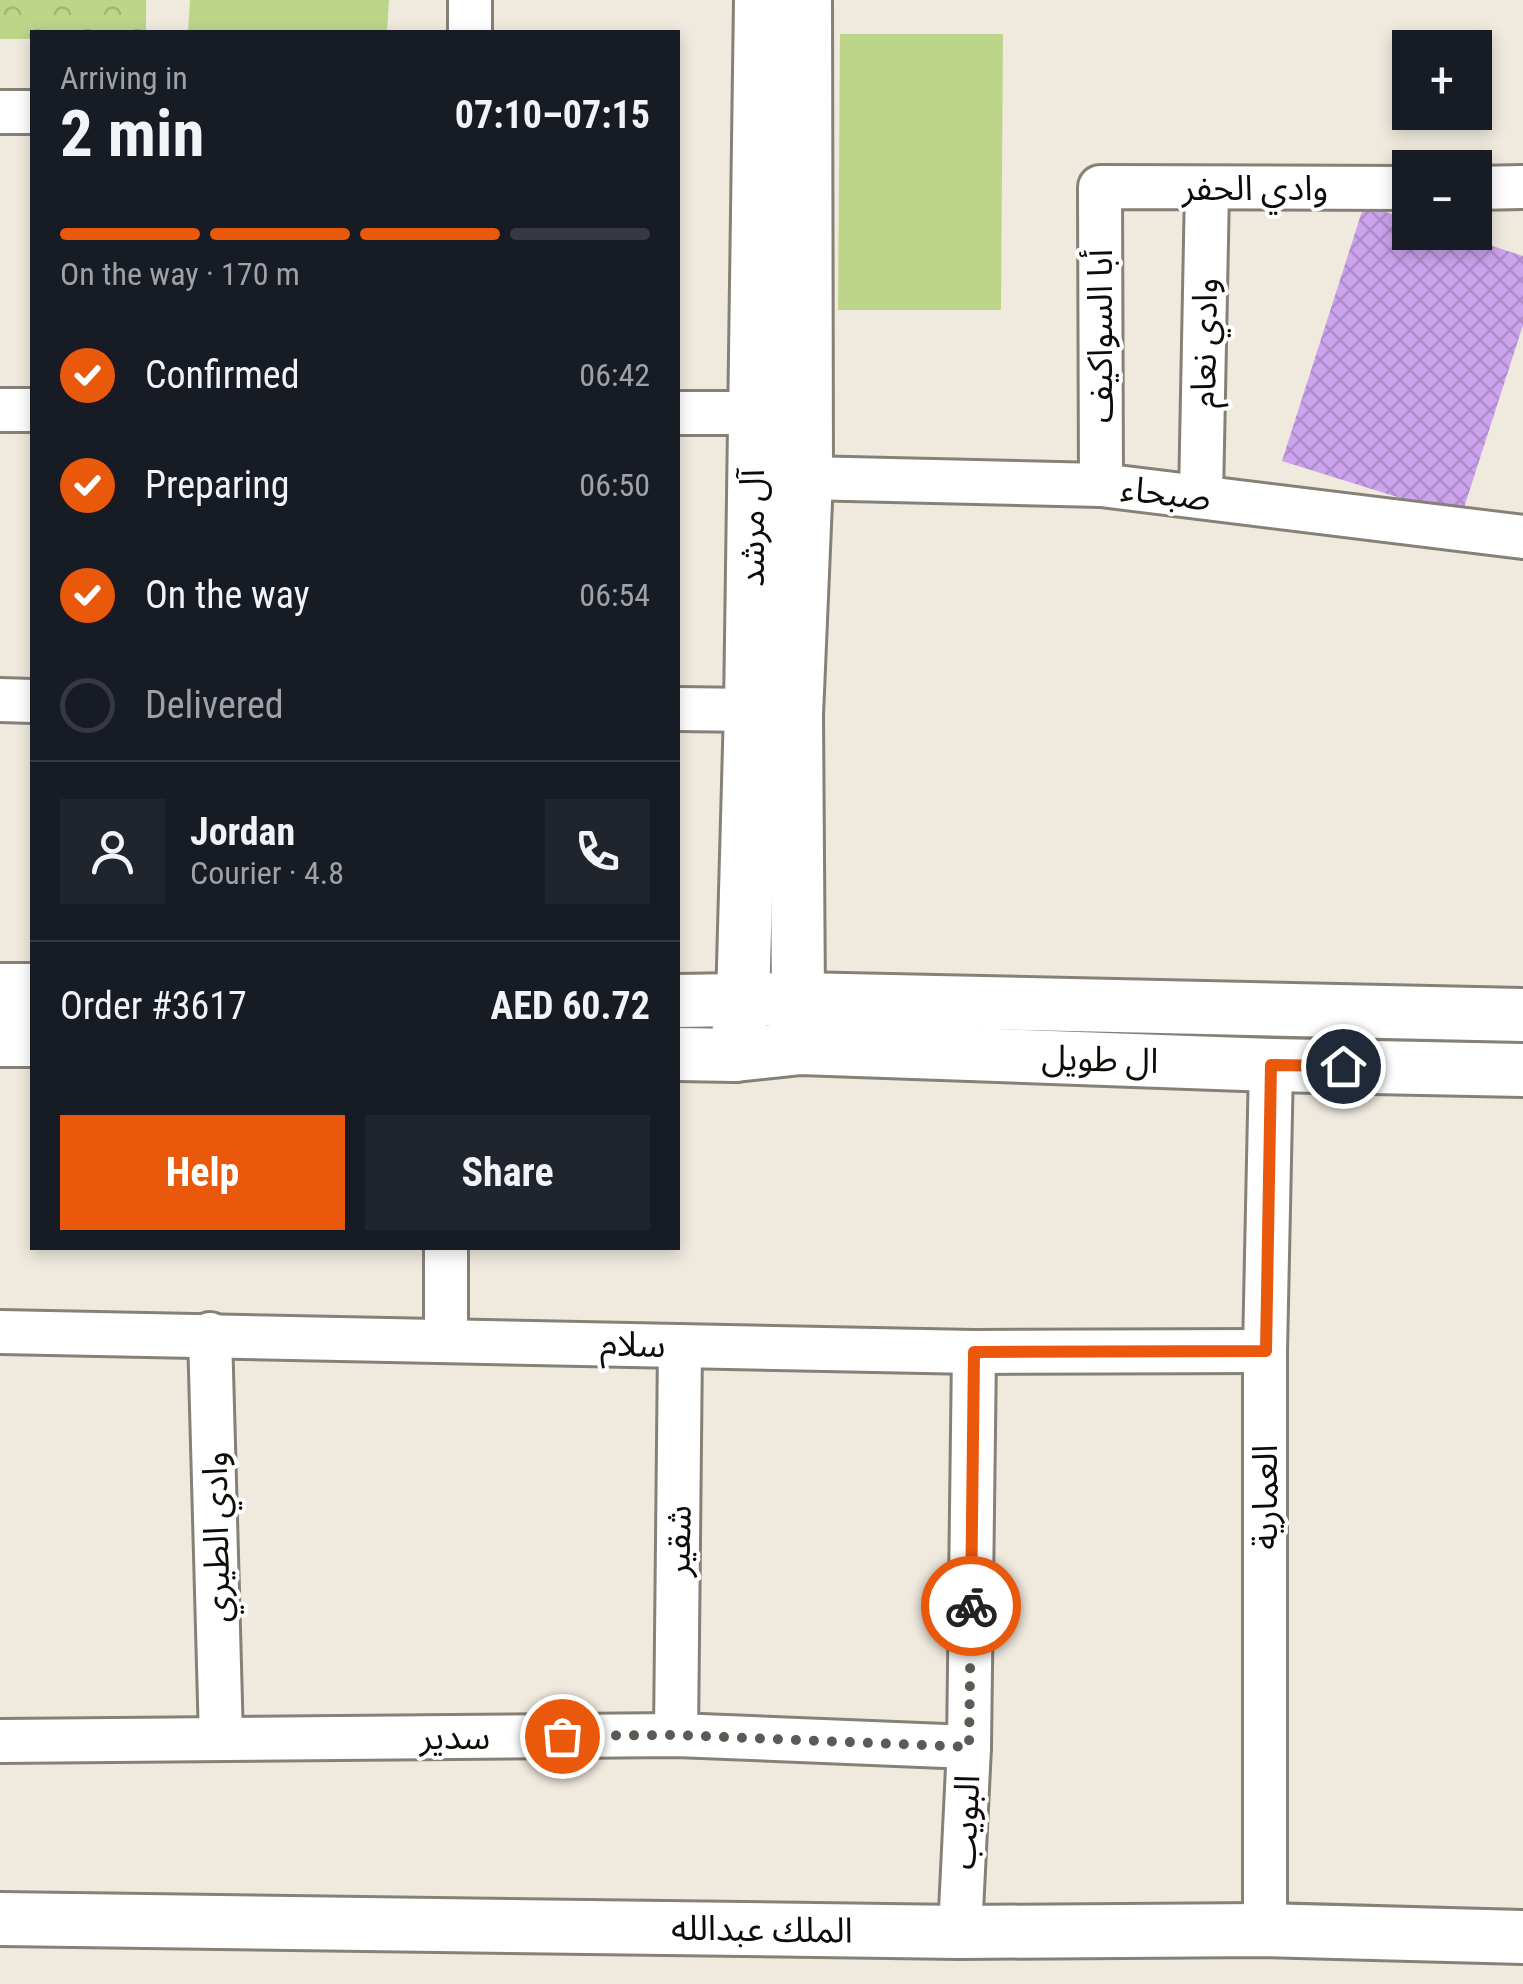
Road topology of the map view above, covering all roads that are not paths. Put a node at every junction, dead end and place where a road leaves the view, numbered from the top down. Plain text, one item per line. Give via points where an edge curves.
1 (470, 0) edge
2 (761, 0) edge
3 (804, 0) edge
4 (470, 30) edge
5 (0, 112) edge
6 (30, 112) edge
7 (1100, 187) joint
8 (1392, 188) edge
9 (1492, 188) edge
10 (1523, 188) edge
11 (1207, 189) junction
12 (0, 410) edge
13 (30, 410) edge
14 (680, 413) edge
15 (753, 413) junction
16 (806, 478) junction
17 (1101, 485) junction
18 (1201, 498) junction
19 (1523, 537) edge
20 (0, 700) edge
21 (30, 701) edge
22 (680, 710) edge
23 (751, 710) junction
24 (0, 990) edge
25 (30, 990) edge
26 (680, 1001) edge
27 (743, 1002) junction
28 (1523, 1015) edge
29 (800, 1024) junction
30 (0, 1040) edge
31 (30, 1040) edge
32 (680, 1054) edge
33 (734, 1055) junction
34 (1271, 1065) junction
35 (1523, 1070) edge
36 (446, 1250) edge
37 (0, 1332) edge
38 (210, 1334) junction
39 (446, 1339) junction
40 (680, 1346) junction
41 (1266, 1351) junction
42 (974, 1352) junction
43 (676, 1735) junction
44 (221, 1739) junction
45 (0, 1741) edge
46 (969, 1747) junction
47 (0, 1919) edge
48 (1265, 1930) junction
49 (960, 1932) junction
50 (1523, 1937) edge

1 - 4 street
2 - 15 street, آل مرشد
3 - 16 street, آل مرشد
5 - 6 street
7 - 11 street, وادي الحفر
7 - 17 street, أبا السواكيف
8 - 11 street, وادي الحفر
9 - 10 street
11 - 18 street, وادي نعام
12 - 13 street
14 - 15 street
15 - 23 street, آل مرشد
16 - 17 street, صبحاء
16 - 29 street, آل مرشد via 796,716
17 - 18 street, صبحاء
18 - 19 street, صبحاء
20 - 21 street
22 - 23 street
23 - 27 street, آل مرشد
24 - 25 street
26 - 27 street, ال طويل
27 - 29 street, ال طويل
27 - 33 street, آل مرشد
28 - 29 street, ال طويل
29 - 33 street, ال طويل
29 - 34 street, ال طويل
30 - 31 street
32 - 33 street, ال طويل
34 - 35 street, ال طويل
34 - 41 street, العمارية
36 - 39 street
37 - 38 street, سلام
38 - 39 street, سلام
38 - 44 street, وادي الطيري
39 - 40 street, سلام
40 - 42 street, سلام
40 - 43 street, شقير
41 - 42 street, سلام
41 - 48 street, العمارية
42 - 46 street, البويب
43 - 44 street, سدير
43 - 46 street, سدير
44 - 45 street, سدير
46 - 49 street, البويب
47 - 49 street, الملك عبدالله
48 - 49 street, الملك عبدالله
48 - 50 street, الملك عبدالله

